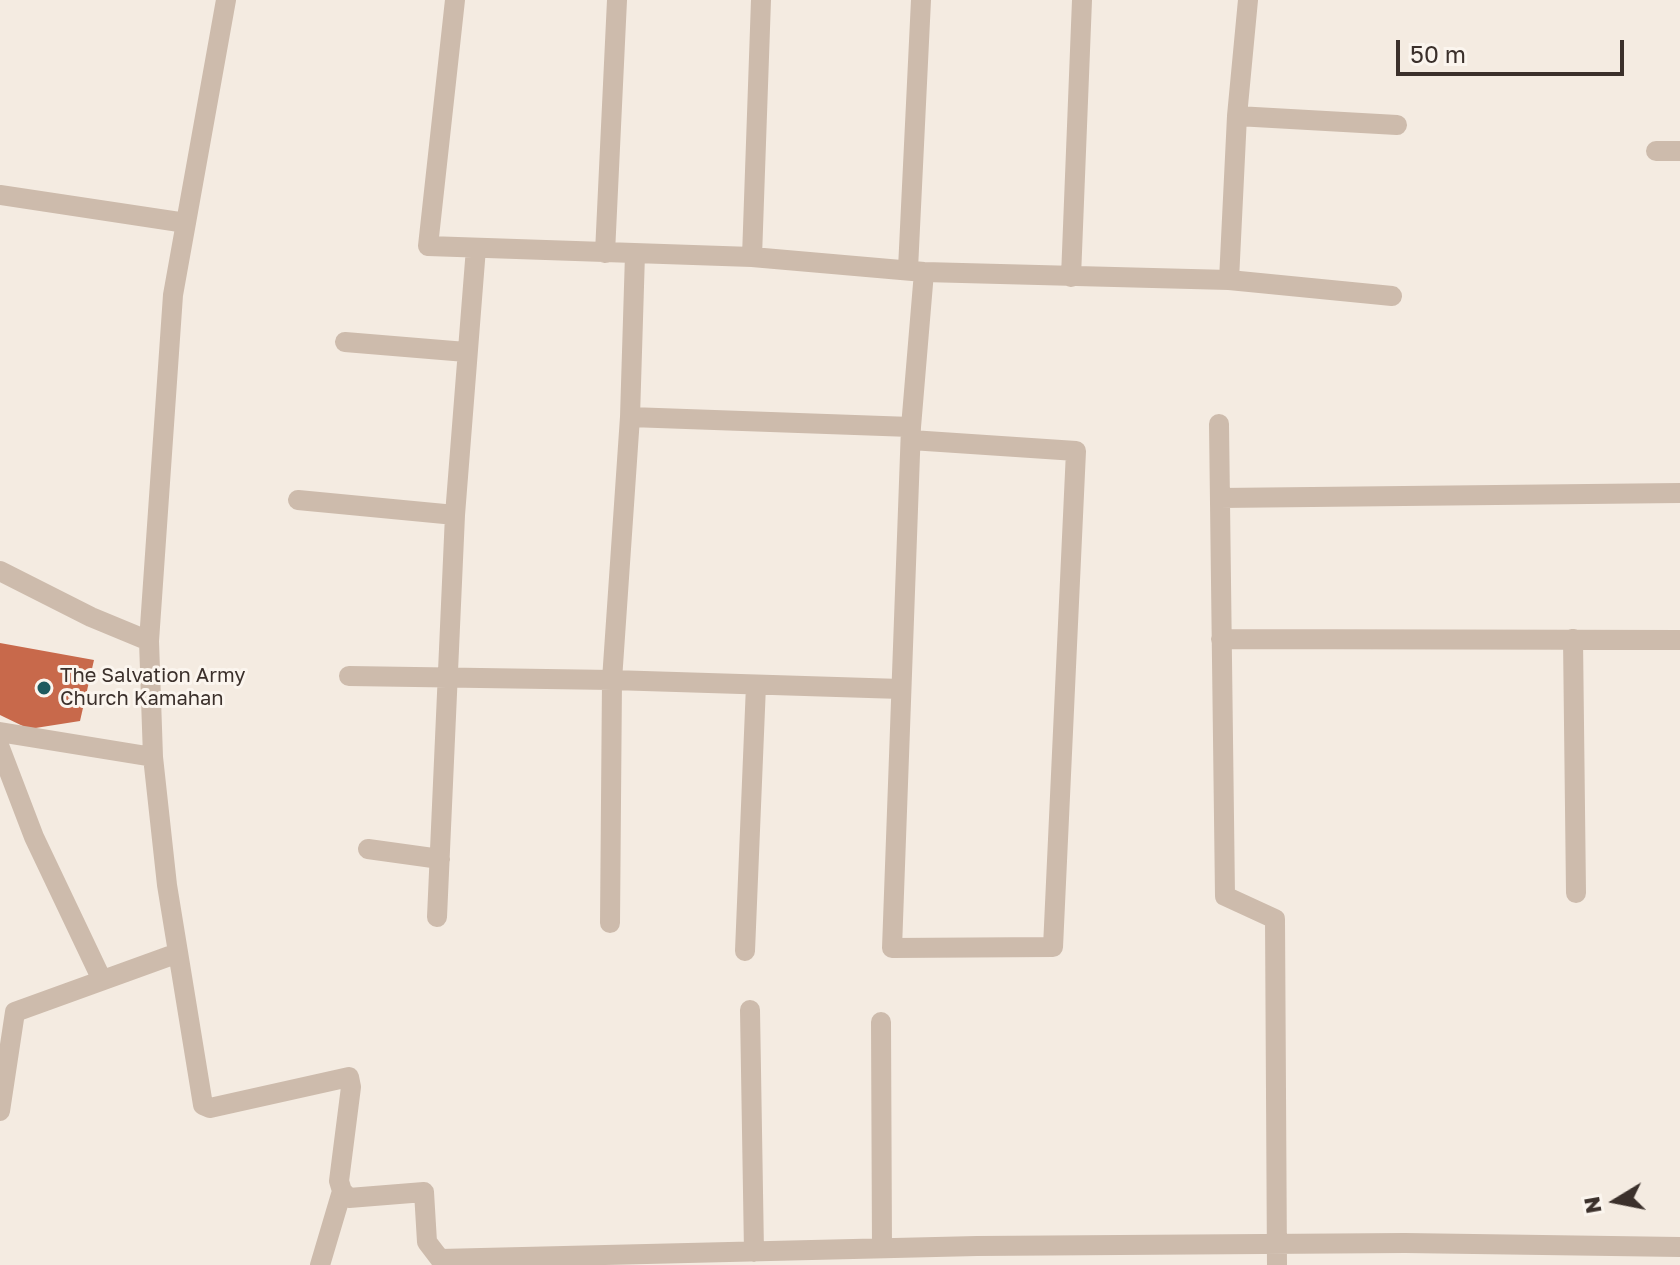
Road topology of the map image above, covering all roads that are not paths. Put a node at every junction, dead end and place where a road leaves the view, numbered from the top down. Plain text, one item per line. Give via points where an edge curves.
1 (226, 0) edge
2 (455, 0) edge
3 (617, 0) edge
4 (761, 0) edge
5 (921, 0) edge
6 (1082, 0) edge
7 (1248, 0) edge
8 (1237, 116) junction
9 (1397, 125) dead end
10 (1656, 151) dead end
11 (1680, 151) edge
12 (0, 195) edge
13 (186, 223) junction
14 (476, 248) junction
15 (605, 253) junction
16 (635, 254) junction
17 (752, 257) junction
18 (916, 271) junction
19 (1071, 277) junction
20 (1229, 280) junction
21 (1392, 296) dead end
22 (345, 342) dead end
23 (466, 352) junction
24 (630, 417) junction
25 (1219, 424) dead end
26 (911, 433) junction
27 (1680, 493) edge
28 (1220, 498) junction
29 (298, 500) dead end
30 (455, 515) junction
31 (0, 571) edge
32 (1221, 639) junction
33 (1573, 639) junction
34 (1680, 640) edge
35 (149, 641) junction
36 (349, 676) dead end
37 (449, 677) junction
38 (612, 680) junction
39 (756, 685) junction
40 (901, 689) junction
41 (0, 732) edge
42 (0, 748) edge
43 (153, 757) junction
44 (368, 849) dead end
45 (440, 859) junction
46 (1576, 893) dead end
47 (437, 917) dead end
48 (610, 923) dead end
49 (745, 951) dead end
50 (178, 953) junction
51 (102, 980) junction
52 (750, 1010) dead end
53 (881, 1022) dead end
54 (0, 1111) edge
55 (342, 1191) junction
56 (1680, 1247) edge
57 (882, 1248) junction
58 (754, 1252) junction
59 (1277, 1255) edge
60 (320, 1265) edge

1 - 13 street
2 - 14 street via 428,246
3 - 15 street
4 - 17 street
5 - 18 street
6 - 19 street
7 - 8 street
8 - 9 street
8 - 20 street
10 - 11 street
12 - 13 street
13 - 35 street via 173,295
14 - 15 street
14 - 23 street
15 - 16 street
16 - 17 street
16 - 24 street
17 - 18 street
18 - 19 street
18 - 26 street
19 - 20 street
20 - 21 street
22 - 23 street
23 - 30 street
24 - 26 street
24 - 38 street
25 - 28 street
26 - 40 street
26 - 40 street via 1076,451 1053,947 892,948
27 - 28 street
28 - 32 street
29 - 30 street
30 - 37 street
31 - 35 street
32 - 33 street
32 - 59 street via 1225,896 1275,919
33 - 34 street
33 - 46 street
35 - 43 street
36 - 37 street
37 - 38 street
37 - 45 street
38 - 39 street
38 - 48 street
39 - 40 street
39 - 49 street
41 - 43 street
42 - 51 street via 34,837
43 - 50 street
44 - 45 street
45 - 47 street
50 - 51 street
50 - 55 street via 203,1105 210,1108 349,1077
51 - 54 street via 15,1012
52 - 58 street
53 - 57 street
55 - 58 street via 349,1198 424,1192 427,1242 440,1259
55 - 60 street
56 - 59 street via 1405,1243
57 - 58 street
57 - 59 street

